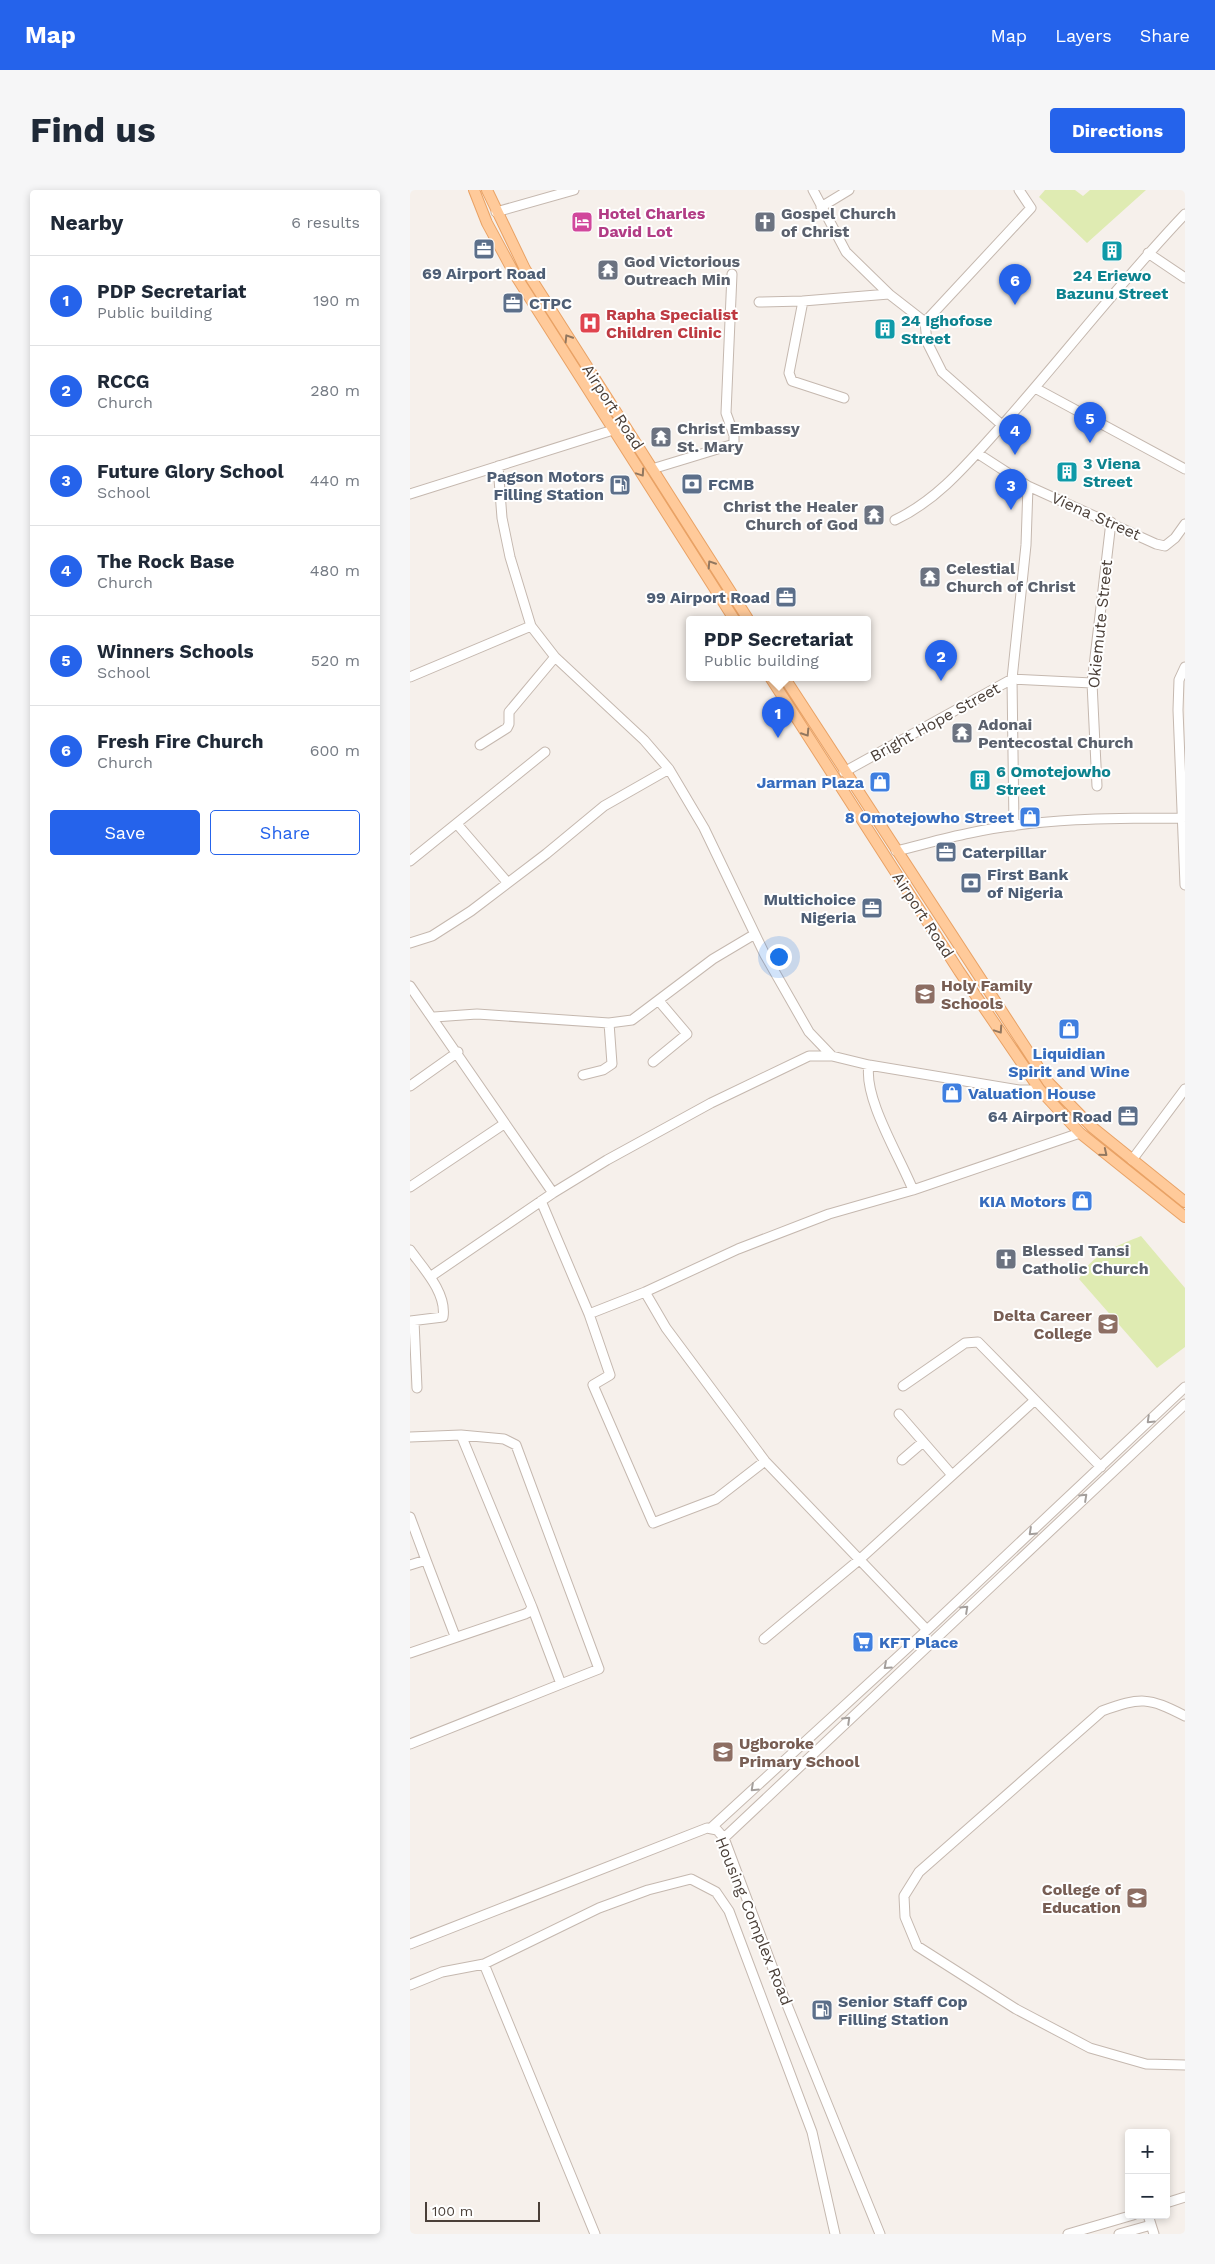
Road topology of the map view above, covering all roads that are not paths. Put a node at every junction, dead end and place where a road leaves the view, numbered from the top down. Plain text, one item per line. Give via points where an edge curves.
1 (474, 190) edge
2 (487, 190) edge
3 (574, 190) edge
4 (813, 190) edge
5 (849, 190) edge
6 (1019, 190) edge
7 (821, 207) junction
8 (496, 212) junction
9 (1185, 214) edge
10 (1148, 253) junction
11 (732, 274) dead end
12 (1185, 278) edge
13 (889, 294) junction
14 (803, 301) junction
15 (759, 302) dead end
16 (925, 322) junction
17 (1035, 388) junction
18 (844, 398) dead end
19 (1002, 425) junction
20 (613, 430) junction
21 (977, 453) junction
22 (498, 466) junction
23 (652, 469) junction
24 (1185, 469) edge
25 (1028, 486) junction
26 (410, 494) edge
27 (895, 520) dead end
28 (1111, 522) junction
29 (1185, 524) edge
30 (732, 616) edge
31 (746, 616) edge
32 (531, 626) junction
33 (555, 657) junction
34 (1185, 667) edge
35 (410, 677) edge
36 (1012, 679) junction
37 (773, 681) edge
38 (787, 681) edge
39 (1092, 683) junction
40 (480, 745) dead end
41 (545, 752) dead end
42 (669, 769) junction
43 (844, 772) junction
44 (1097, 786) dead end
45 (1182, 818) junction
46 (456, 824) junction
47 (1014, 826) junction
48 (1184, 843) edge
49 (896, 851) junction
50 (410, 860) edge
51 (507, 882) junction
52 (1185, 885) edge
53 (755, 934) junction
54 (410, 944) edge
55 (983, 982) junction
56 (410, 986) edge
57 (972, 990) junction
58 (659, 1001) junction
59 (434, 1017) junction
60 (609, 1023) junction
61 (458, 1052) junction
62 (832, 1056) junction
63 (653, 1062) dead end
64 (869, 1065) junction
65 (582, 1075) dead end
66 (410, 1086) edge
67 (1185, 1089) edge
68 (1040, 1090) junction
69 (504, 1124) junction
70 (1080, 1133) junction
71 (1132, 1160) junction
72 (410, 1188) edge
73 (913, 1190) junction
74 (553, 1193) junction
75 (541, 1201) junction
76 (1185, 1202) edge
77 (1185, 1217) edge
78 (410, 1250) edge
79 (430, 1277) junction
80 (645, 1292) junction
81 (589, 1314) junction
82 (412, 1321) edge
83 (903, 1386) dead end
84 (1185, 1386) edge
85 (417, 1388) dead end
86 (1035, 1400) junction
87 (1185, 1404) edge
88 (899, 1414) dead end
89 (460, 1435) junction
90 (410, 1438) edge
91 (923, 1442) junction
92 (902, 1460) dead end
93 (765, 1461) junction
94 (1101, 1467) junction
95 (952, 1475) junction
96 (410, 1517) edge
97 (426, 1560) junction
98 (860, 1560) junction
99 (410, 1566) edge
100 (532, 1607) junction
101 (927, 1630) junction
102 (455, 1636) junction
103 (764, 1639) dead end
104 (410, 1653) edge
105 (561, 1684) junction
106 (1185, 1716) edge
107 (410, 1744) edge
108 (712, 1827) junction
109 (724, 1838) junction
110 (410, 1944) edge
111 (484, 1964) junction
112 (410, 1985) edge
113 (1185, 2065) edge
114 (1185, 2197) edge
115 (1170, 2202) edge
116 (1125, 2217) edge
117 (1152, 2229) edge
118 (595, 2234) edge
119 (835, 2234) edge
120 (880, 2234) edge
121 (1068, 2234) edge
122 (1119, 2234) edge

1 - 20 main road, Airport Road via 487,223 514,273
2 - 8 main road, Airport Road
3 - 8 street
4 - 7 street
5 - 7 street
6 - 16 street via 1031,208
7 - 13 street via 846,252
23 -> 8 main road, Airport Road via 525,269
9 - 10 street
10 - 12 street
10 - 17 street
11 - 23 street via 726,412 734,444
13 - 14 street
13 - 16 street
14 - 15 street
14 - 18 street via 790,378 792,382
16 - 19 street via 927,342 942,372
17 - 19 street
17 - 24 street
19 - 21 street
20 - 22 street
20 -> 30 main road, Airport Road
21 - 25 street
21 - 27 street via 933,497
22 - 26 street
22 - 32 street via 502,518 510,557
31 -> 23 main road, Airport Road
25 - 28 street, Viena Street
25 - 36 street, Bright Hope Street via 1026,545
28 - 29 street, Viena Street via 1166,546
28 - 39 street, Okiemute Street
32 - 33 street
32 - 35 street
33 - 40 street via 509,712 507,728
33 - 42 street via 644,740
34 - 45 street via 1179,680 1178,710
36 - 39 street
36 - 43 street, Bright Hope Street
36 - 47 street
37 -> 57 main road, Airport Road
38 - 43 main road, Airport Road
39 - 44 street, Okiemute Street
41 - 46 street
42 - 51 street via 604,806
42 - 53 street via 704,828
43 - 49 main road, Airport Road
45 - 47 street via 1100,818
45 - 48 street
46 - 50 street
46 - 51 street
47 - 49 street via 971,832
48 - 52 street
49 - 55 main road, Airport Road
51 - 54 street via 432,936
53 - 58 street via 713,959
53 - 62 street via 809,1032
55 - 57 main road
55 - 71 main road, Airport Road via 1048,1082 1092,1127
56 - 59 street
57 -> 68 main road, Airport Road
58 - 60 street via 632,1020
58 - 63 street via 687,1034
59 - 60 street via 477,1014
59 - 61 street
60 - 65 street via 612,1064 603,1070
61 - 66 street
61 - 69 street
62 - 64 street
62 - 74 street via 809,1056 711,1103
64 - 68 street via 1019,1090
64 - 73 street via 870,1096
67 - 71 street
68 - 70 main road, Airport Road
69 - 72 street
69 - 74 street
70 - 73 street
70 -> 77 main road, Airport Road
71 - 76 main road, Airport Road
73 - 80 street via 829,1214
74 - 75 street
75 - 79 street
75 - 81 street
78 - 79 street
79 - 82 street via 441,1300 443,1317
80 - 81 street
80 - 93 street via 666,1328
81 - 93 street via 610,1375 594,1385 654,1523 716,1499
82 - 85 street
83 - 86 street via 965,1343 978,1342
84 -> 94 street
86 - 94 street
86 - 95 street
109 -> 87 street
88 - 91 street
89 - 90 street
89 - 100 street
89 - 105 street via 504,1439 516,1445 599,1669
91 - 92 street
91 - 95 street
93 - 98 street
94 -> 101 street
95 - 98 street
96 - 97 street
97 - 99 street
97 - 102 street
98 - 101 street
98 - 103 street
100 - 102 street via 525,1614
100 - 105 street
101 -> 108 street
102 - 104 street
105 - 107 street
106 - 113 street via 1160,1703 1132,1700 1102,1711 919,1872 904,1896 905,1917 917,1946 1016,2008 1090,2048 1146,2064
108 - 109 street, Housing Complex Road
108 - 110 street, Housing Complex Road
109 - 120 street, Housing Complex Road via 781,1990
111 - 112 street via 442,1972
111 - 118 street
111 - 119 street via 599,1908 648,1890 692,1879 716,1892 729,1911 812,2132
114 - 115 street
116 - 121 street
117 - 122 street

